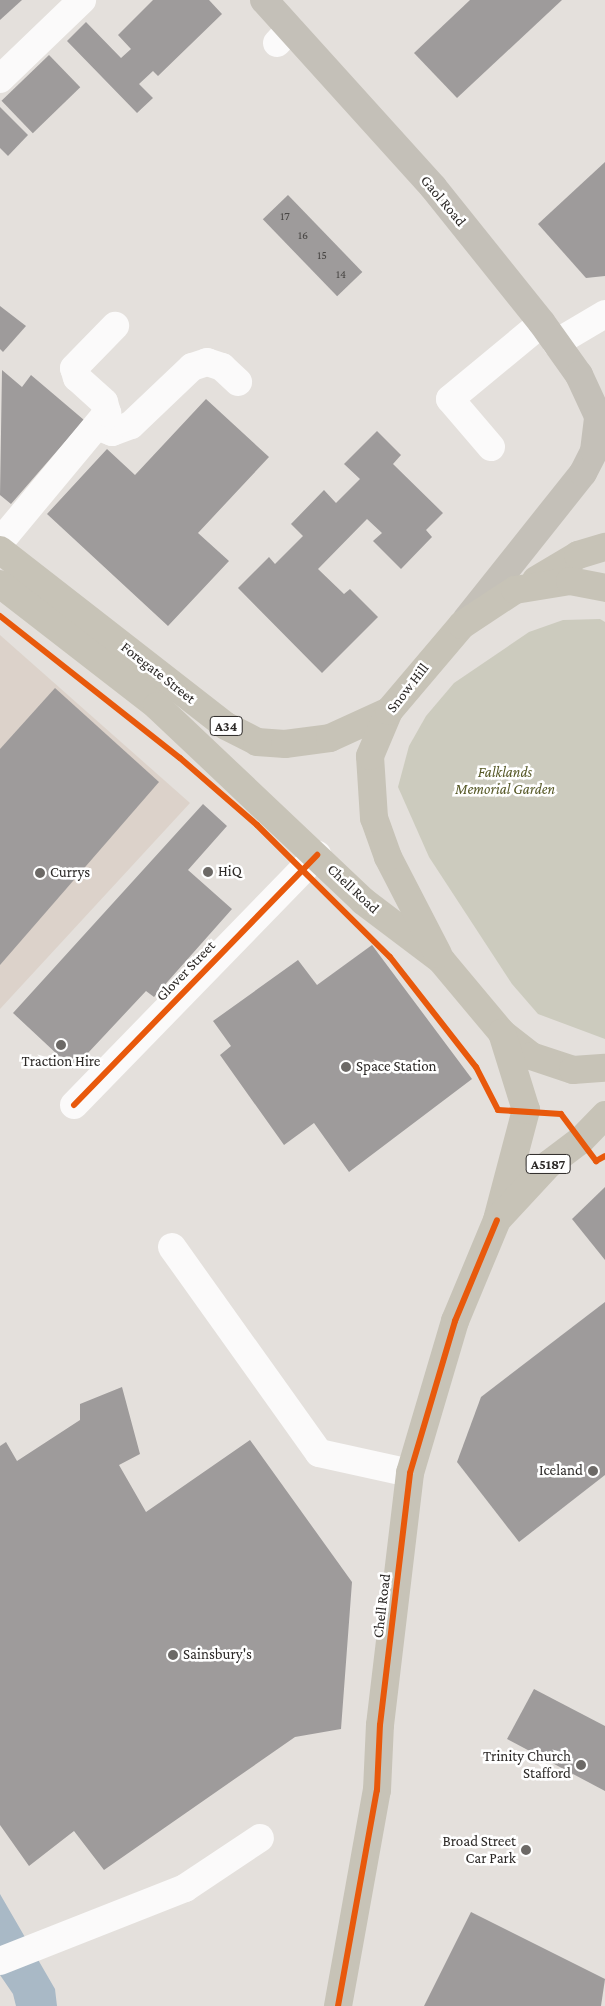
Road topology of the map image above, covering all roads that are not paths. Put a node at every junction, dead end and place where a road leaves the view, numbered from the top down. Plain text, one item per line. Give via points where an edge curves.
1 (82, 0) edge
2 (264, 0) edge
3 (0, 80) edge
4 (605, 314) edge
5 (115, 326) dead end
6 (549, 333) junction
7 (238, 382) dead end
8 (602, 425) edge
9 (99, 426) junction
10 (491, 447) dead end
11 (0, 542) edge
12 (605, 547) edge
13 (0, 550) edge
14 (0, 584) edge
15 (526, 586) junction
16 (605, 588) edge
17 (462, 625) junction
18 (157, 706) joint
19 (389, 711) junction
20 (317, 855) junction
21 (441, 960) junction
22 (502, 1033) junction
23 (605, 1068) edge
24 (74, 1105) dead end
25 (605, 1115) edge
26 (497, 1220) junction
27 (172, 1247) dead end
28 (410, 1473) junction
29 (260, 1838) dead end
30 (0, 1961) edge
31 (338, 2006) edge

1 - 3 street
2 - 6 main road, Gaol Road via 283,36 433,187
4 - 6 street
5 - 9 street via 74,368 77,378 104,402 107,414
6 - 8 main road, Gaol Road via 579,375
6 - 10 street via 450,399
7 - 9 street via 222,368 206,362 192,367 131,425 112,432
8 - 17 main road, Gaol Road via 583,472
9 - 11 street
12 - 15 highway via 578,555
13 - 19 highway, Foregate Street / A34 via 226,726 256,742 294,743 330,738
14 - 18 highway, Foregate Street / A34
15 - 16 highway, Snow Hill via 570,581
15 - 17 highway, Snow Hill
17 - 19 highway, Snow Hill
18 - 20 highway, Chell Road / A34
19 - 21 highway, Snow Hill via 370,756 374,818 388,857
20 - 21 highway, Chell Road / A34 via 363,901
20 - 24 street, Glover Street
21 - 22 highway, Chell Road
22 - 23 highway via 531,1056 573,1070
22 - 26 highway, A5187 via 526,1110
25 - 26 highway, Chell Road / A5187 via 580,1141 549,1164
26 - 28 highway, Chell Road / A5187 via 455,1320
27 - 28 street via 319,1453
28 - 31 highway, Chell Road / A5187 via 380,1725 377,1790
29 - 30 street via 185,1888

